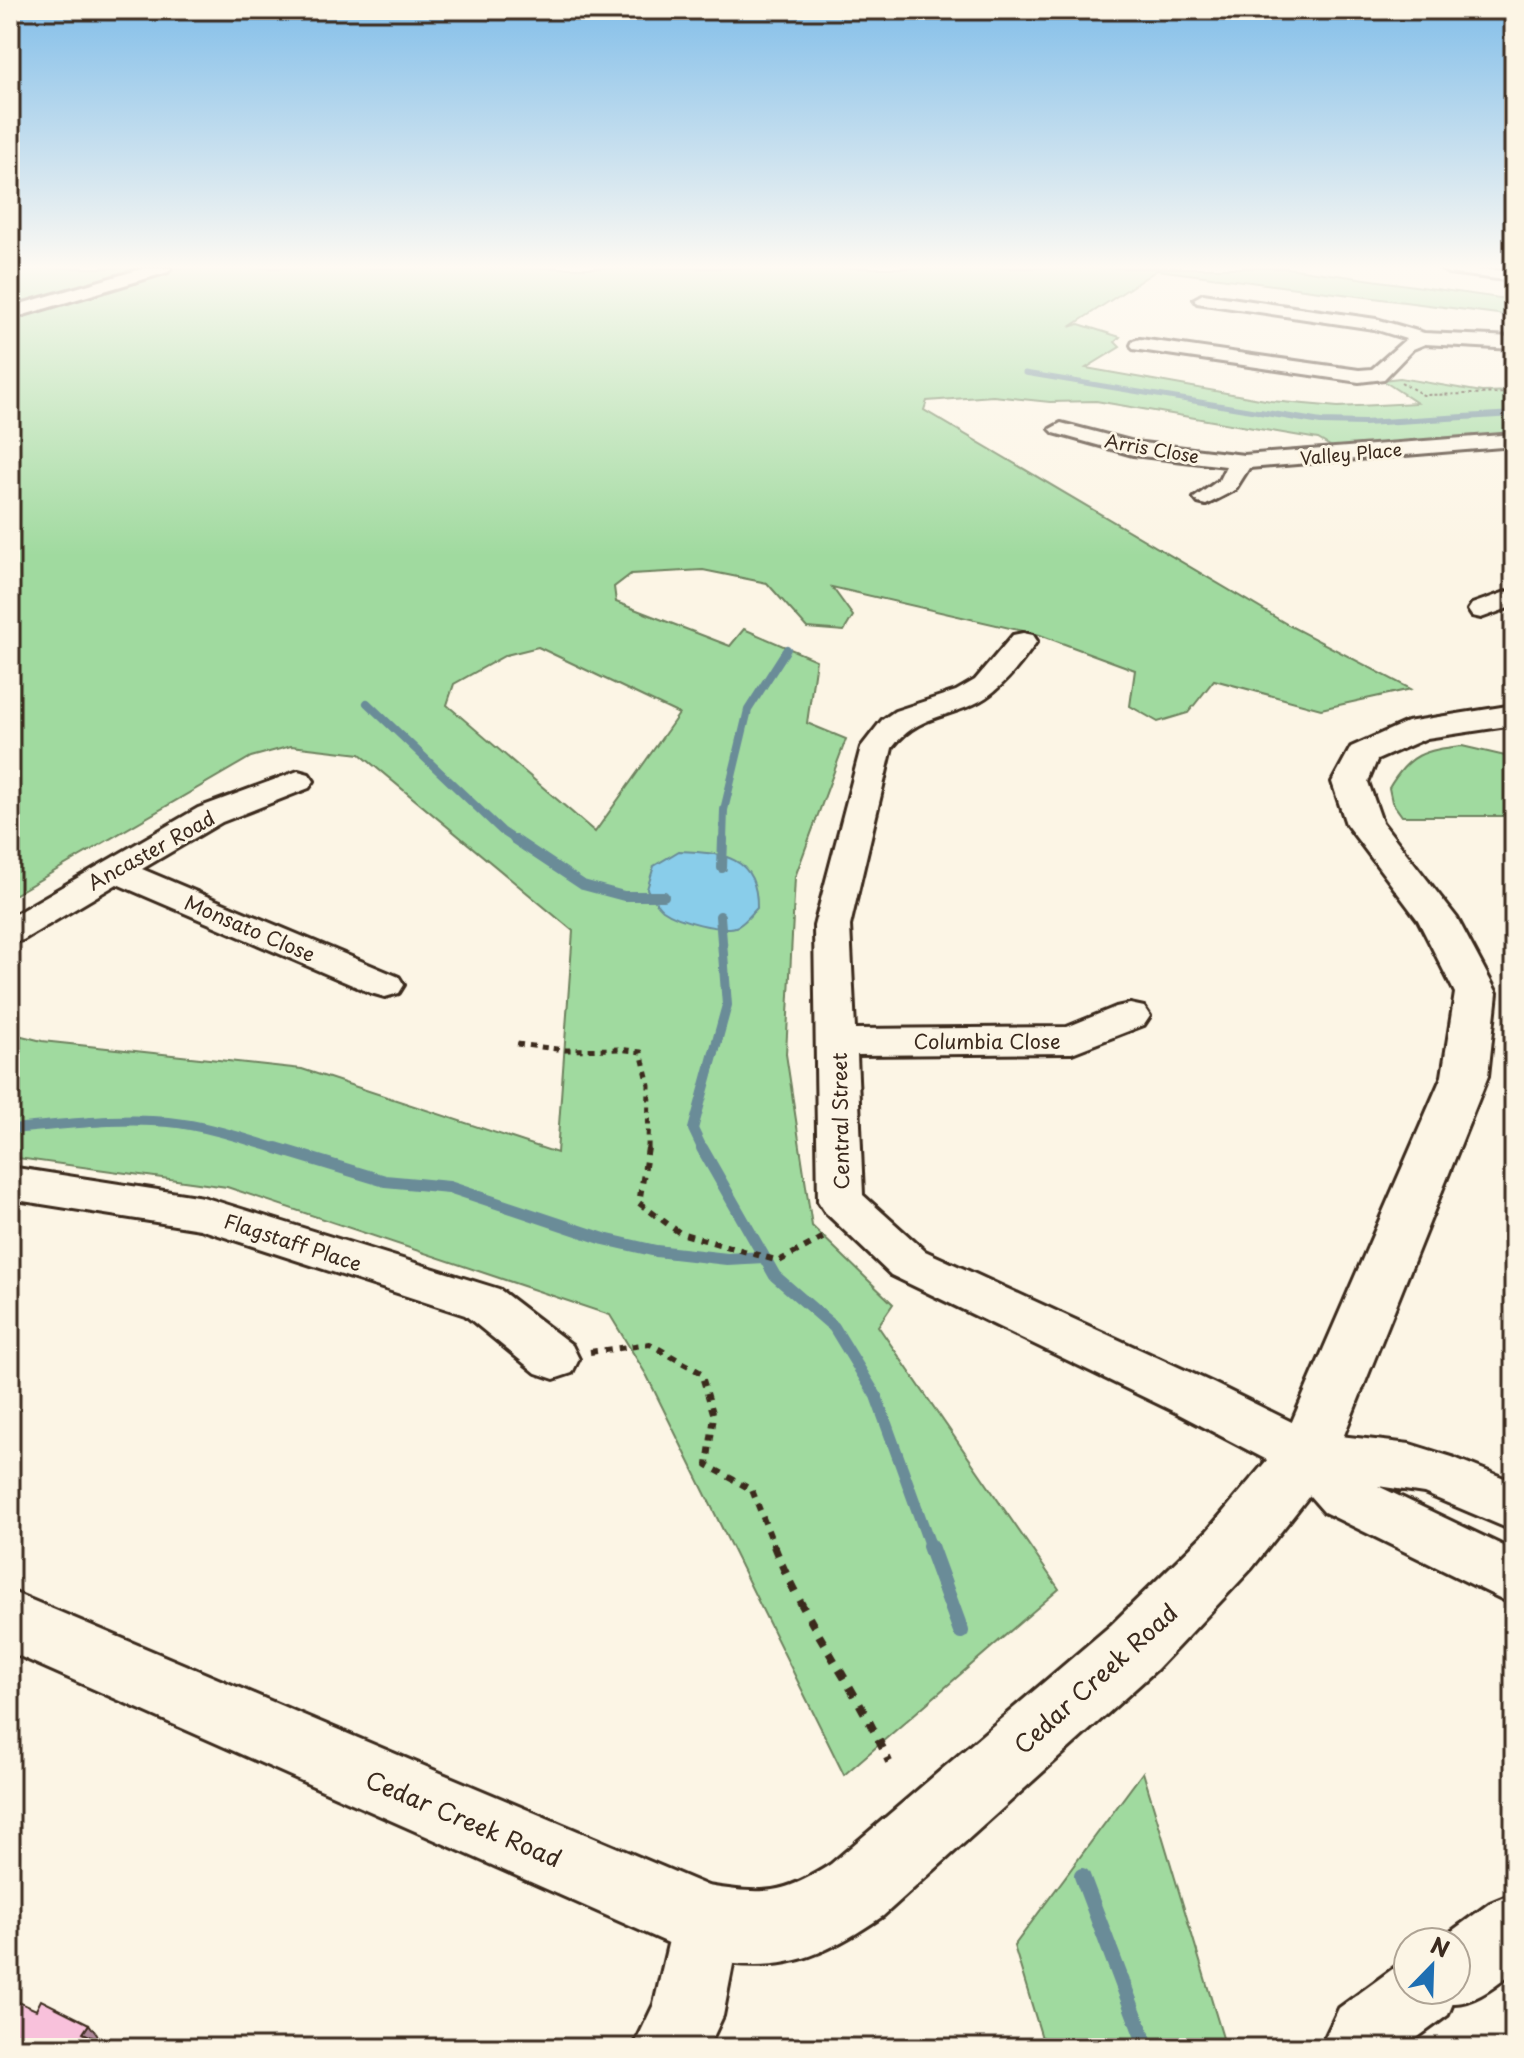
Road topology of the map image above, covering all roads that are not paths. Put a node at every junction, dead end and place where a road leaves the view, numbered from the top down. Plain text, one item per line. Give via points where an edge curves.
1 (1265, 364) edge
2 (1388, 364) edge
3 (1061, 429) dead end
4 (1514, 440) edge
5 (1244, 462) junction
6 (1206, 498) dead end
7 (1514, 597) edge
8 (1481, 610) dead end
9 (1023, 641) dead end
10 (1514, 715) edge
11 (298, 781) dead end
12 (114, 870) junction
13 (10, 932) edge
14 (385, 985) dead end
15 (1130, 1016) dead end
16 (838, 1042) junction
17 (10, 1183) edge
18 (554, 1359) road end
19 (1307, 1455) junction
20 (1514, 1507) edge
21 (1514, 1579) edge
22 (10, 1621) edge
23 (707, 1923) junction
24 (1514, 1927) edge
25 (1472, 1960) edge
26 (1401, 2006) edge
27 (669, 2048) edge
28 (1356, 2048) edge

1 - 2 street via 1377,375
3 - 5 street, Arris Close via 1133,448
4 - 5 street, Valley Place
5 - 6 street via 1227,487
7 - 8 street
9 - 16 street, Central Street via 985,686 906,717 877,747 832,926
10 - 19 street, Cedar Creek Road via 1419,729 1363,754 1350,782 1364,824 1437,918 1476,993 1465,1076
11 - 12 street, Ancaster Road via 210,815
12 - 13 street, Ancaster Road
12 - 14 street, Monsato Close
15 - 16 street, Columbia Close via 1072,1040
16 - 19 street, Central Street via 841,1201 908,1263
17 - 18 street, Flagstaff Place via 203,1213 482,1302
19 - 20 street via 1422,1470
19 - 21 street via 1343,1495
19 - 23 street, Cedar Creek Road via 1230,1549 1134,1647 857,1890 823,1914 785,1929 744,1930
22 - 23 street, Cedar Creek Road
23 - 27 street via 687,2016
24 - 25 street
26 - 28 street via 1364,2033

